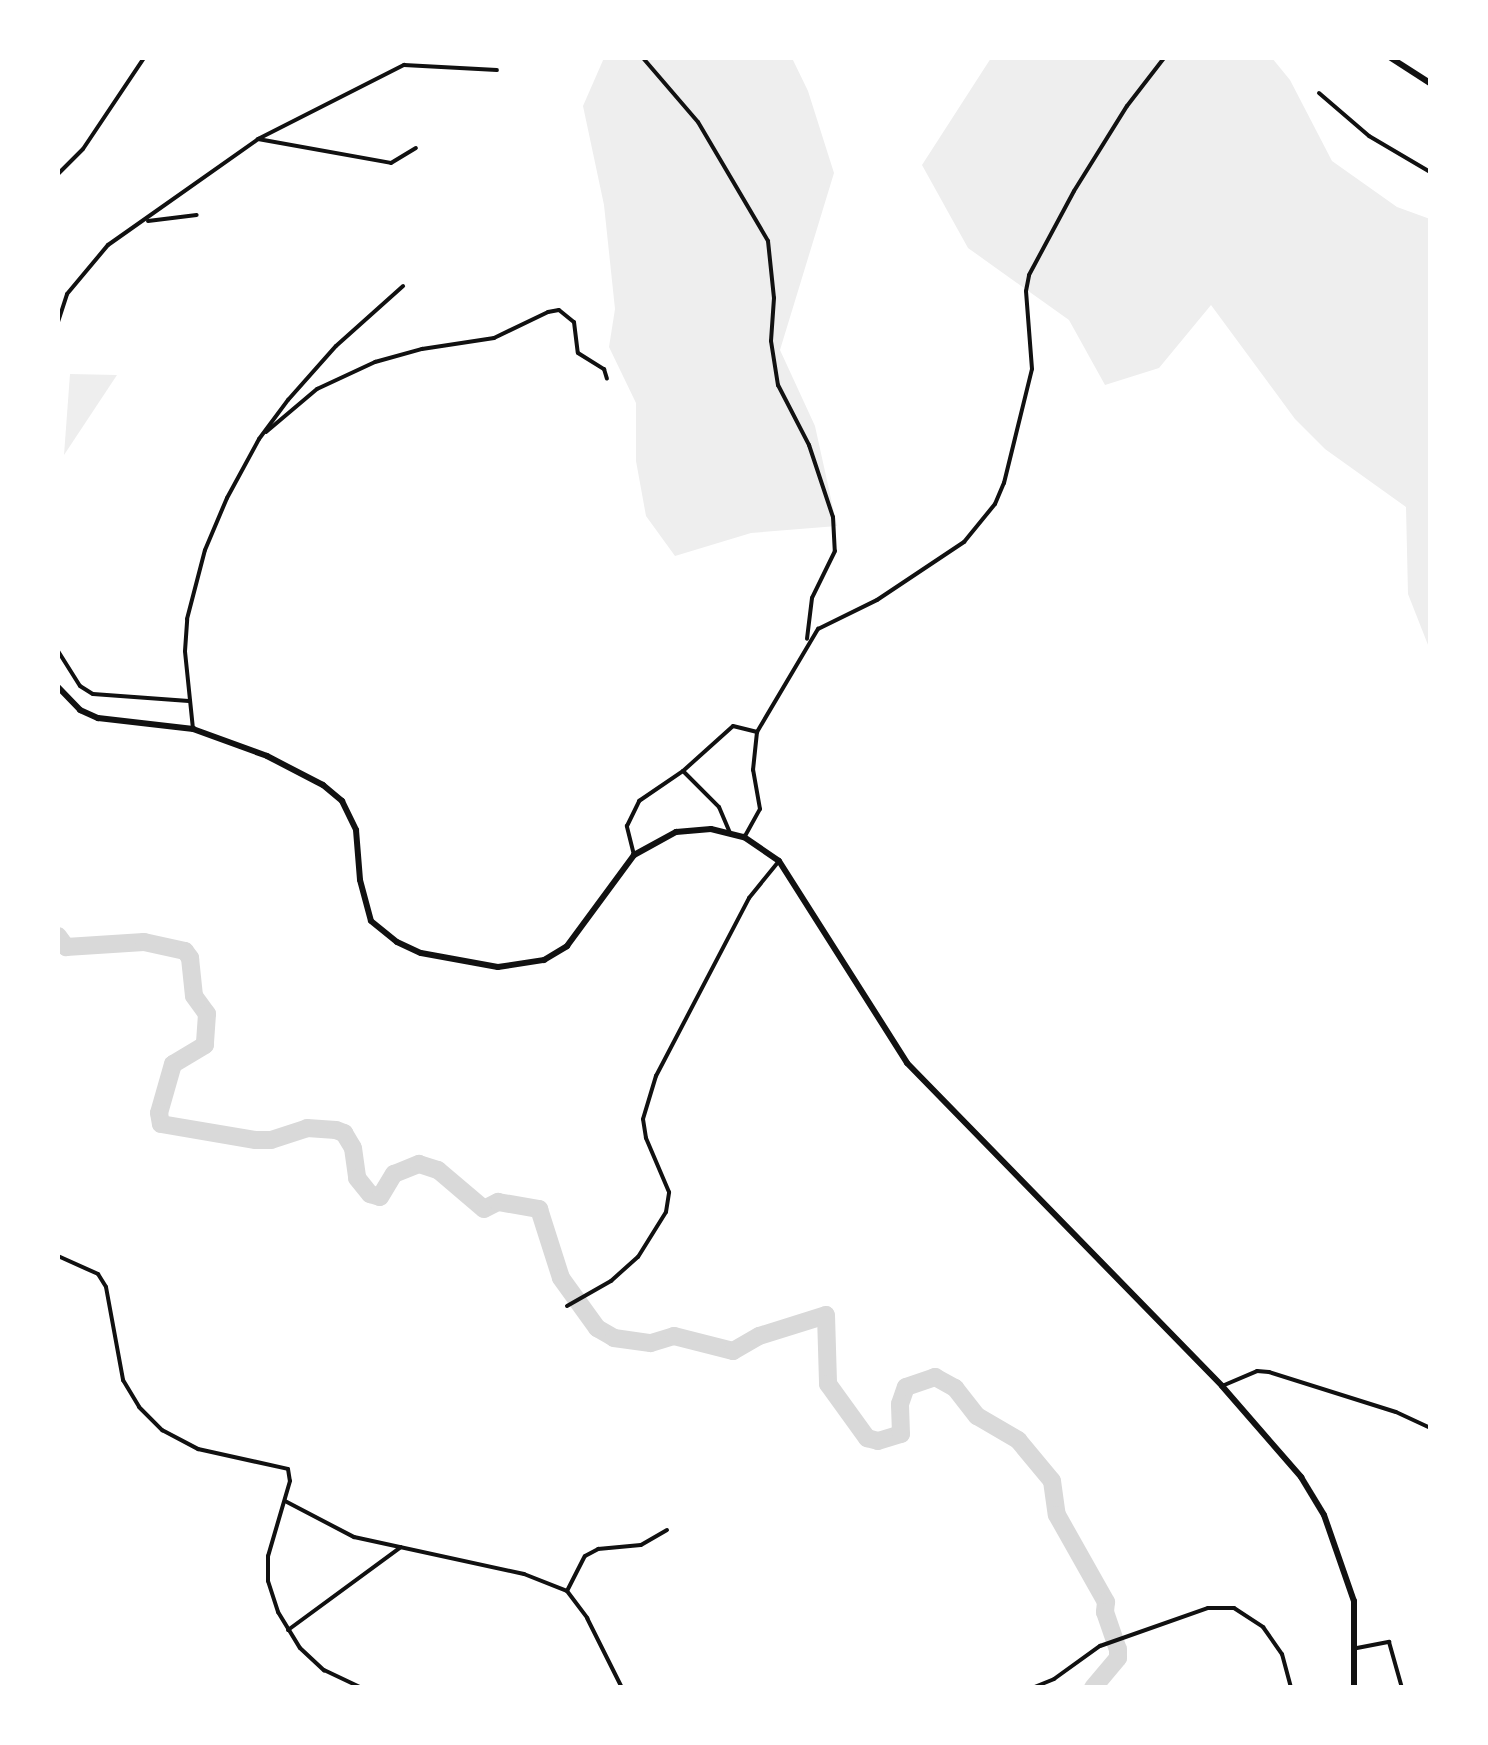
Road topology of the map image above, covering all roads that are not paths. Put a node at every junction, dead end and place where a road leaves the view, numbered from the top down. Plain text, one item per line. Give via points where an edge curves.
1 (144, 58) edge
2 (643, 58) edge
3 (1164, 58) edge
4 (1391, 58) edge
5 (498, 70) dead end
6 (1430, 83) edge
7 (1318, 93) dead end
8 (258, 139) junction
9 (416, 148) dead end
10 (1430, 172) edge
11 (58, 174) edge
12 (197, 215) dead end
13 (144, 222) junction
14 (403, 286) dead end
15 (58, 322) edge
16 (607, 379) dead end
17 (58, 397) edge
18 (58, 434) edge
19 (258, 439) junction
20 (807, 644) junction
21 (58, 650) edge
22 (58, 688) edge
23 (189, 701) junction
24 (192, 729) junction
25 (757, 732) junction
26 (683, 770) junction
27 (730, 834) junction
28 (744, 837) junction
29 (634, 855) junction
30 (779, 861) junction
31 (58, 1256) edge
32 (566, 1306) dead end
33 (1222, 1386) junction
34 (1430, 1428) edge
35 (284, 1501) junction
36 (667, 1530) dead end
37 (402, 1546) junction
38 (567, 1591) junction
39 (288, 1630) junction
40 (1356, 1648) junction
41 (362, 1688) edge
42 (622, 1688) edge
43 (1032, 1688) edge
44 (1291, 1688) edge
45 (1354, 1688) edge
46 (1402, 1688) edge

1 - 11 street via 83,149
2 - 20 street via 698,122 768,241 778,385 809,445 833,518 835,551 812,598
3 - 20 street via 1127,106 1029,275 1032,369 995,504 964,542 877,600 830,620
4 - 6 main road
5 - 8 street via 404,65
7 - 10 street via 1369,136
8 - 9 street via 391,163
8 - 13 street
12 - 13 street
13 - 15 street via 89,264 67,294
14 - 19 street via 336,346
16 - 19 street via 604,369 578,353 574,322 558,310 494,338 422,348 338,378
17 - 18 street
19 - 23 street via 195,583 185,651
20 - 25 street
21 - 23 street via 80,686 93,694
22 - 24 main road via 98,718
23 - 24 street
24 - 29 main road via 306,775 342,802 356,830 371,921 422,953 498,967 544,960 567,946
25 - 26 street via 732,726
25 - 28 street via 753,770 760,810
26 - 27 street via 720,807
26 - 29 street via 630,813
27 - 28 main road
27 - 29 main road via 676,832
28 - 30 main road
30 - 32 street via 749,898 656,1076 644,1119 670,1192 666,1212 638,1257
30 - 33 main road via 907,1063
31 - 35 street via 98,1274 106,1288 123,1380 151,1420 198,1449 288,1469
33 - 34 street via 1268,1372
33 - 40 main road via 1301,1477 1324,1515 1354,1601
35 - 37 street via 337,1531
35 - 39 street via 268,1580
36 - 38 street via 642,1546 584,1556
37 - 38 street via 524,1574
37 - 39 street
38 - 42 street
39 - 41 street via 324,1670
40 - 45 main road
40 - 46 street via 1389,1642
43 - 44 street via 1118,1638 1208,1608 1234,1608 1263,1627 1282,1654

